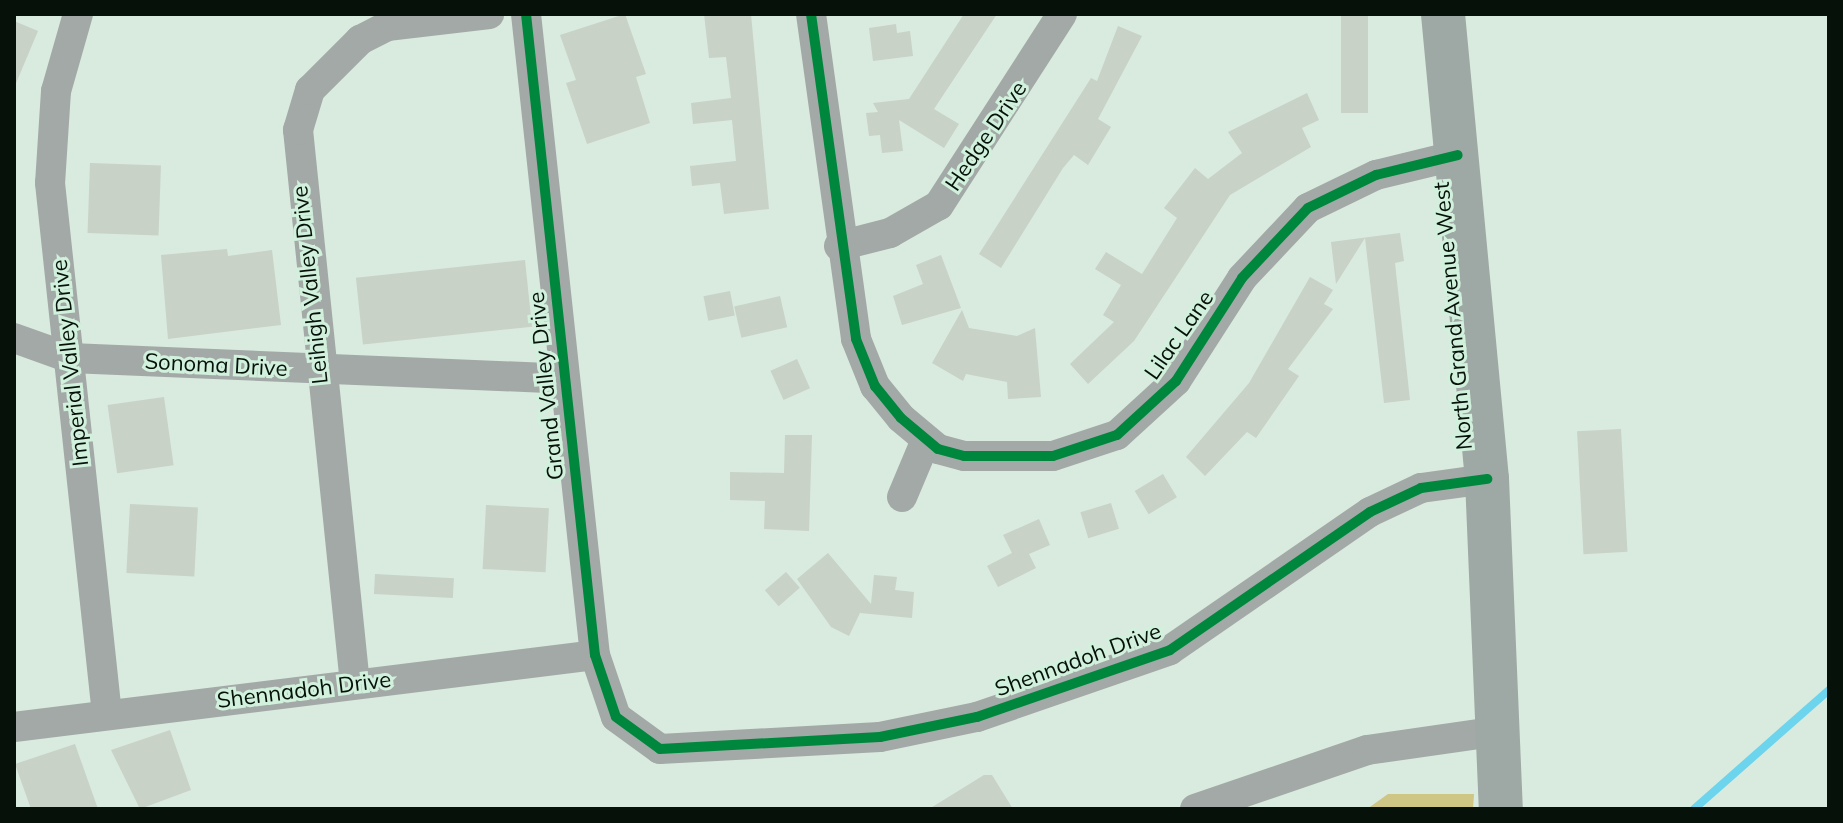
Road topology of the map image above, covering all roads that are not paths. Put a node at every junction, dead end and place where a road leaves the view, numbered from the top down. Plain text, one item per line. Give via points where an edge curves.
1 (78, 14) edge
2 (489, 14) edge
3 (526, 14) edge
4 (811, 14) edge
5 (1062, 14) edge
6 (1443, 14) edge
7 (1458, 155) junction
8 (839, 246) junction
9 (14, 338) edge
10 (70, 358) junction
11 (319, 369) junction
12 (565, 379) junction
13 (926, 440) junction
14 (1487, 479) junction
15 (902, 497) dead end
16 (595, 655) junction
17 (355, 684) junction
18 (107, 715) junction
19 (14, 727) edge
20 (1499, 731) junction
21 (640, 739) joint
22 (1195, 809) edge
23 (1501, 809) edge

1 - 10 street, Imperial Valley Drive via 50,142
2 - 11 street, Leihigh Valley Drive via 387,26 360,40 310,90 296,169
3 - 12 street, Grand Valley Drive
4 - 8 street
5 - 8 street, Hedge Drive via 939,205 890,233
6 - 7 main road, North Grand Avenue West
7 - 13 street, Lilac Lane via 1376,175 1308,208 1242,278 1176,381 1117,435 1053,456 997,460
7 - 14 main road, North Grand Avenue West
8 - 13 street via 846,301 875,386
9 - 10 street, Sonoma Drive
10 - 11 street, Sonoma Drive
10 - 18 street, Imperial Valley Drive
11 - 12 street, Sonoma Drive
11 - 17 street, Leihigh Valley Drive
12 - 16 street, Grand Valley Drive
13 - 15 street
14 - 20 main road, North Grand Avenue West
14 - 21 street, Shennadoh Drive via 1421,488 1370,512 1170,650 977,717 880,737 689,752
16 - 17 street, Shennadoh Drive
16 - 21 street, Grand Valley Drive via 616,717
17 - 18 street, Shennadoh Drive
18 - 19 street, Shennadoh Drive
20 - 22 street via 1367,750
20 - 23 main road, North Grand Avenue West

